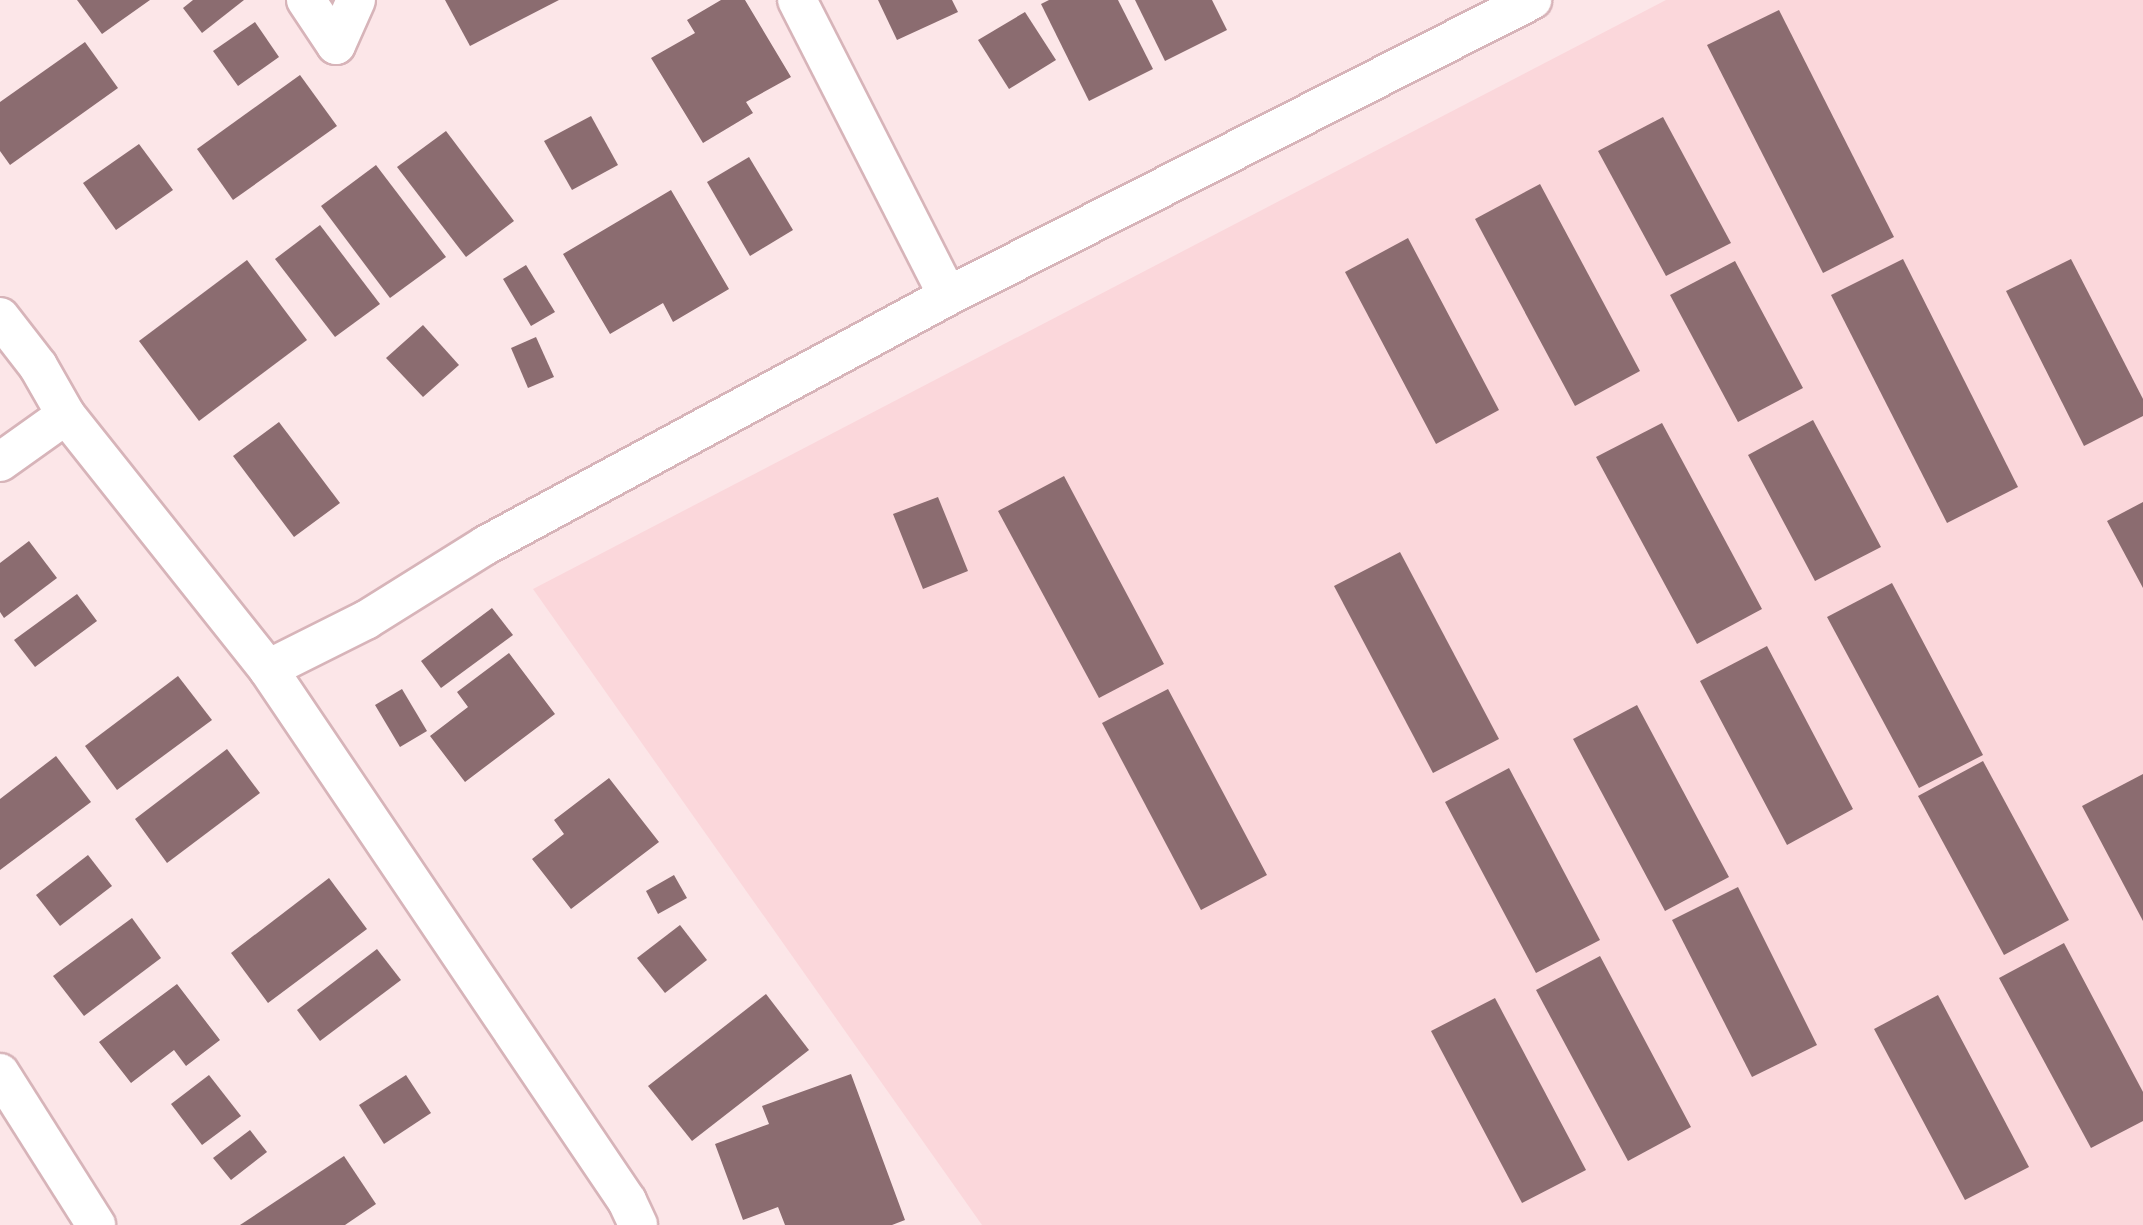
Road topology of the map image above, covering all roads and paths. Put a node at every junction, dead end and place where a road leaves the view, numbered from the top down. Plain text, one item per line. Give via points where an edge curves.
1 (306, 0) edge
2 (356, 0) edge
3 (797, 0) edge
4 (1532, 0) edge
5 (948, 296) junction
6 (0, 317) edge
7 (66, 415) junction
8 (0, 462) edge
9 (268, 670) junction
10 (0, 1073) edge
11 (96, 1225) edge
12 (638, 1225) edge

1 - 2 street via 336,45
3 - 5 street
4 - 5 street
5 - 9 street via 486,545 366,620
6 - 7 street via 38,366
7 - 8 street
7 - 9 street
9 - 12 street via 627,1201
10 - 11 street

